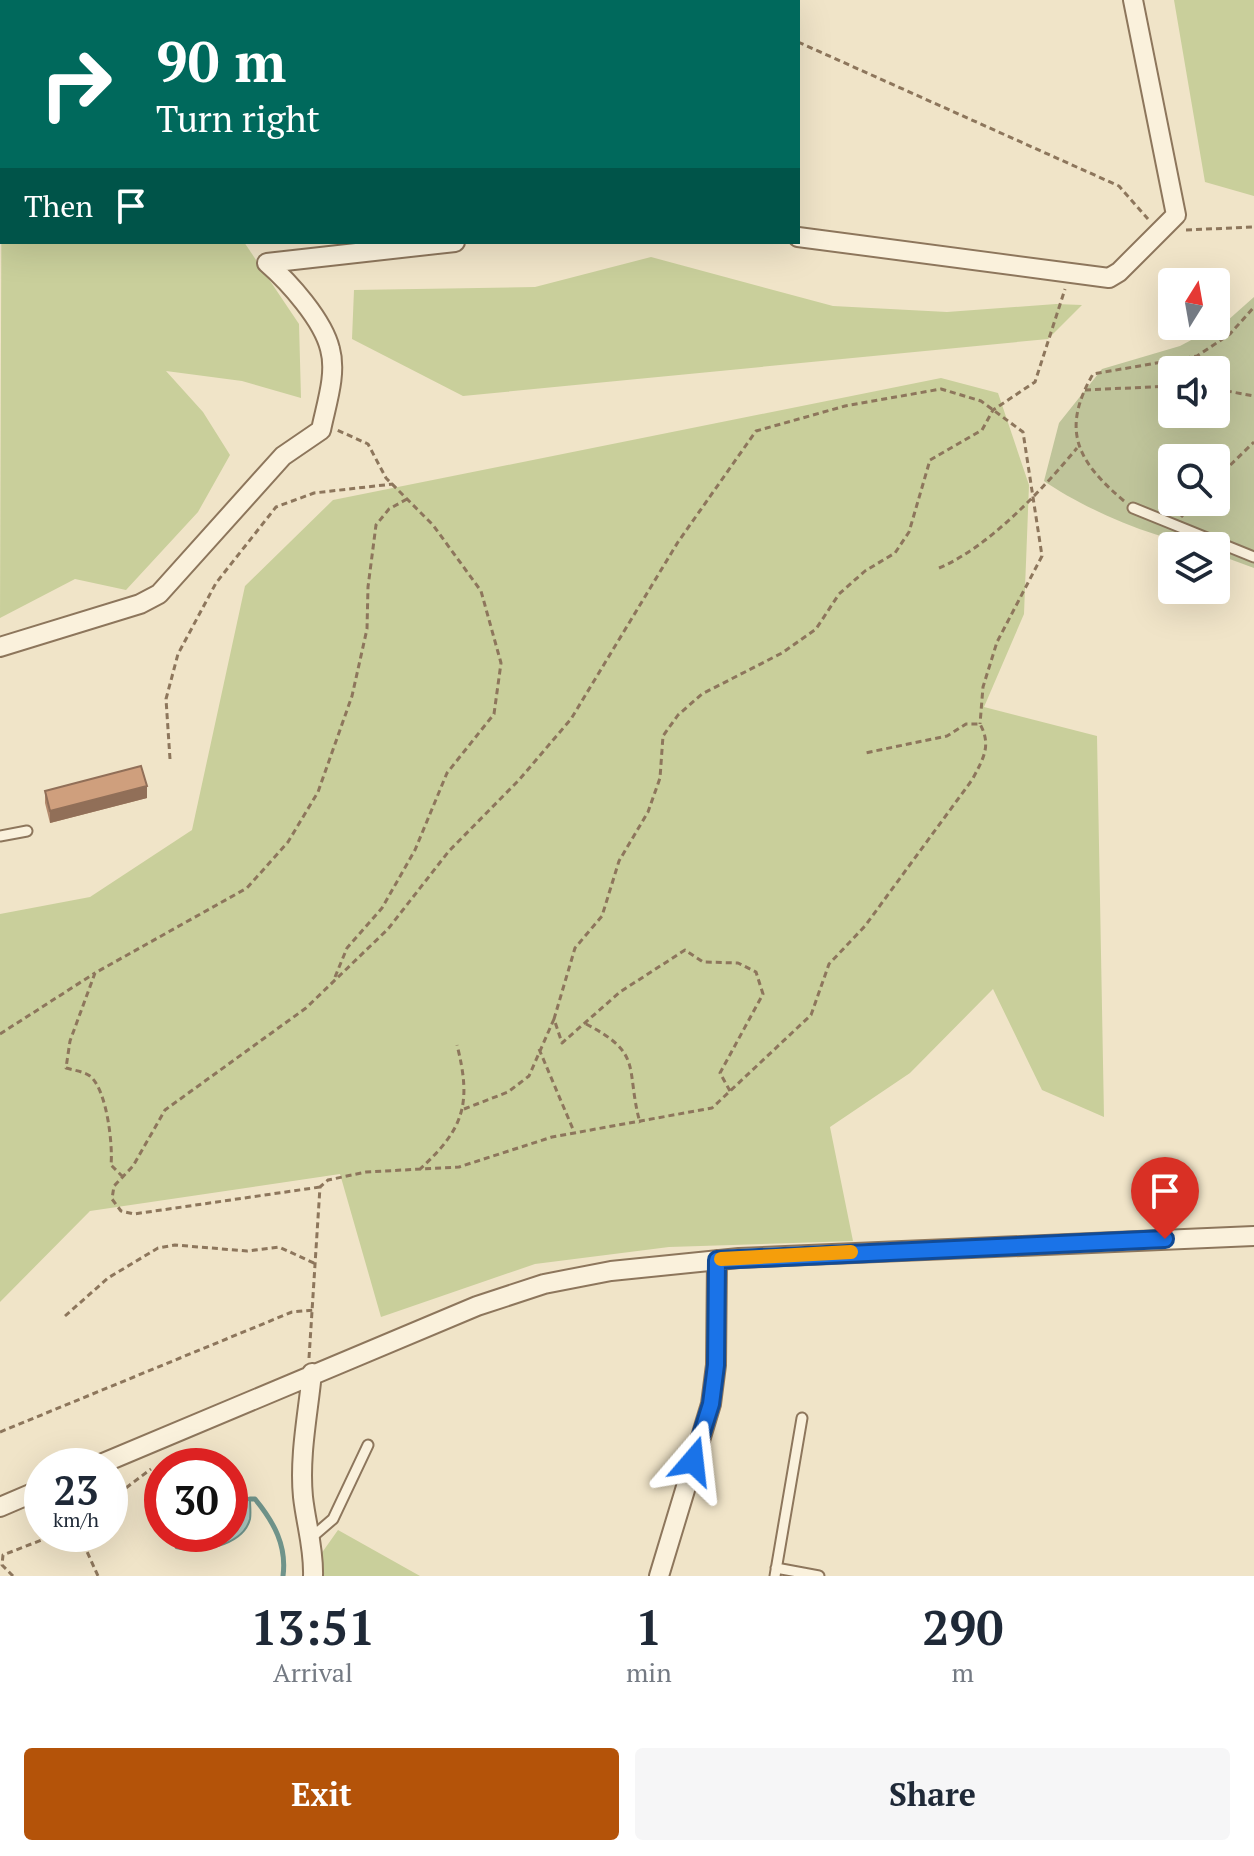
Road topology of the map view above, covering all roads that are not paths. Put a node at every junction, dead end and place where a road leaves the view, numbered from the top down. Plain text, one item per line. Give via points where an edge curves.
1 (1133, 0) edge
2 (800, 237) edge
3 (437, 244) edge
4 (1133, 508) road end
5 (1254, 557) edge
6 (0, 647) edge
7 (27, 831) dead end
8 (0, 836) edge
9 (1254, 1236) edge
10 (717, 1260) junction
11 (312, 1373) junction
12 (802, 1418) dead end
13 (368, 1445) dead end
14 (128, 1452) edge
15 (24, 1497) edge
16 (0, 1507) edge
17 (312, 1537) junction
18 (776, 1572) edge
19 (313, 1576) edge
20 (659, 1576) edge
21 (819, 1576) edge

1 - 2 street via 1176,215 1109,278
3 - 6 street via 267,263 289,282 330,348 332,378 321,430 283,456 159,594
4 - 5 lane
7 - 8 lane
9 - 10 street
10 - 11 street via 544,1284
10 - 20 street via 711,1404
11 - 14 street
11 - 17 street via 303,1465
12 - 18 lane
13 - 17 lane via 333,1519
15 - 16 street
17 - 19 street
18 - 21 lane

